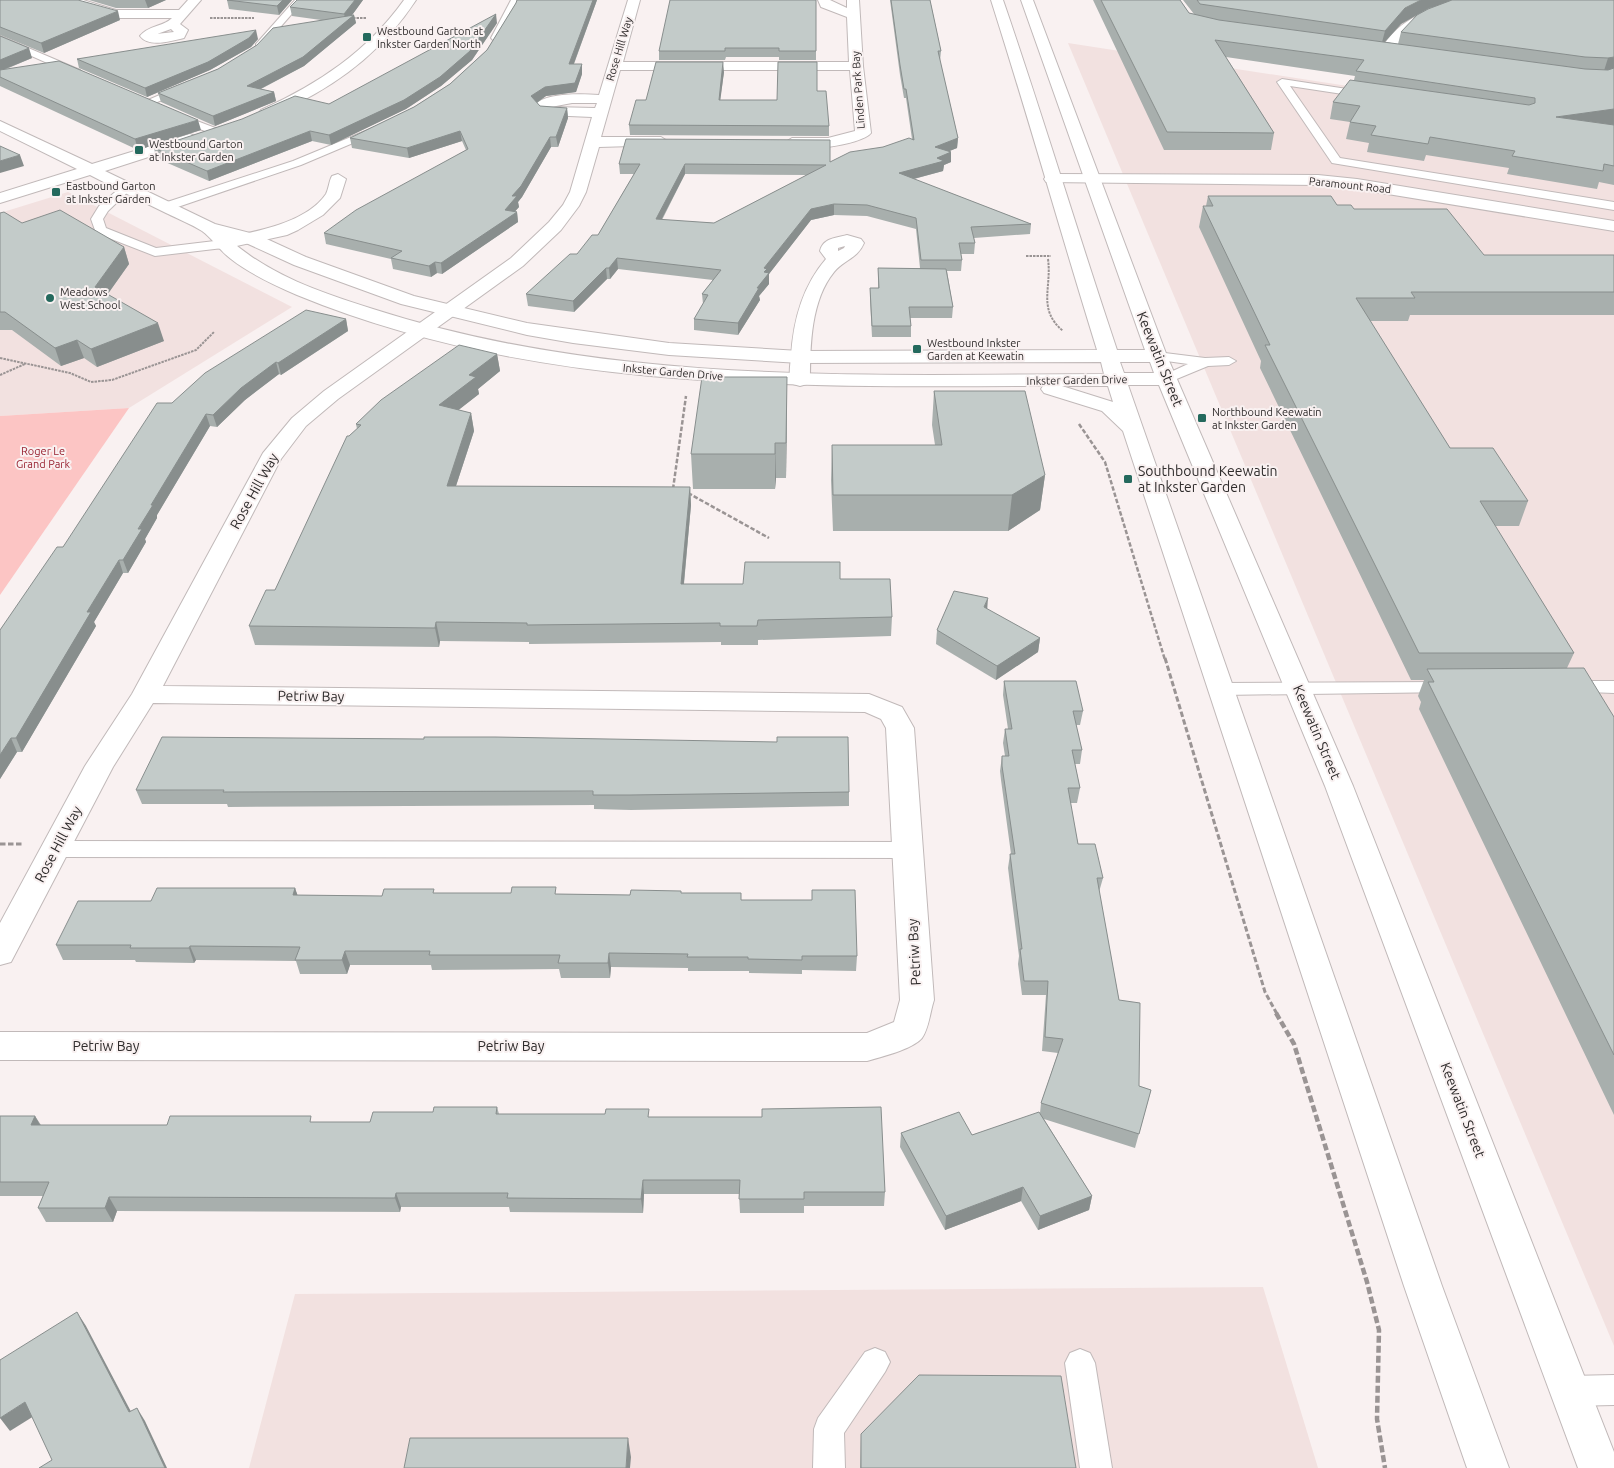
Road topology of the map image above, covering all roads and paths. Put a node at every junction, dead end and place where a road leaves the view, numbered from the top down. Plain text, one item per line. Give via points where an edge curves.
1 (70, 0) edge
2 (195, 0) edge
3 (300, 0) edge
4 (410, 0) edge
5 (515, 0) edge
6 (634, 0) edge
7 (824, 0) edge
8 (853, 0) edge
9 (997, 0) edge
10 (1027, 0) edge
11 (1485, 0) edge
12 (180, 14) junction
13 (855, 16) junction
14 (172, 25) dead end
15 (0, 39) edge
16 (490, 48) edge
17 (247, 55) edge
18 (1405, 55) edge
19 (614, 66) junction
20 (856, 66) junction
21 (82, 75) edge
22 (189, 85) edge
23 (1379, 96) edge
24 (248, 120) edge
25 (0, 125) edge
26 (231, 125) edge
27 (383, 126) edge
28 (214, 131) junction
29 (593, 142) junction
30 (672, 142) edge
31 (782, 142) edge
32 (1336, 161) junction
33 (90, 171) junction
34 (1052, 178) junction
35 (1439, 178) junction
36 (338, 179) dead end
37 (1090, 179) junction
38 (1351, 183) junction
39 (126, 188) junction
40 (1432, 196) junction
41 (1550, 196) junction
42 (0, 198) edge
43 (1614, 206) edge
44 (165, 207) junction
45 (1544, 214) junction
46 (1614, 226) edge
47 (210, 228) junction
48 (252, 239) junction
49 (223, 244) junction
50 (1026, 256) dead end
51 (1047, 256) junction
52 (1054, 256) dead end
53 (836, 259) dead end
54 (448, 312) junction
55 (423, 331) junction
56 (214, 332) dead end
57 (1068, 334) dead end
58 (800, 357) junction
59 (1111, 357) junction
60 (0, 358) edge
61 (1228, 361) dead end
62 (1205, 362) junction
63 (25, 363) junction
64 (1162, 367) junction
65 (0, 375) edge
66 (1116, 379) junction
67 (800, 380) junction
68 (1018, 380) junction
69 (686, 390) dead end
70 (1075, 415) dead end
71 (1133, 429) junction
72 (674, 486) junction
73 (673, 493) edge
74 (769, 538) dead end
75 (1546, 687) edge
76 (1614, 687) edge
77 (1469, 688) edge
78 (1222, 689) junction
79 (1299, 689) junction
80 (145, 694) junction
81 (56, 849) junction
82 (908, 850) junction
83 (0, 953) edge
84 (0, 1046) edge
85 (874, 1362) dead end
86 (1080, 1363) dead end
87 (1614, 1390) edge
88 (1570, 1391) junction
89 (829, 1468) edge
90 (1096, 1468) edge
91 (1385, 1468) edge
92 (1488, 1468) edge
93 (1600, 1468) edge

1 - 12 street via 115,14
2 - 12 street
3 - 17 lane
4 - 24 street via 395,25 350,68 290,103
5 - 16 lane
6 - 19 street, Rose Hill Way
7 - 13 street via 825,4
8 - 13 street, Linden Park Bay
9 - 34 street via 1041,132
10 - 37 street, Keewatin Street
11 - 18 street via 1424,17 1406,26 1381,51
12 - 14 street
13 - 20 street, Linden Park Bay
15 - 21 lane
19 - 20 street
19 - 29 street, Rose Hill Way
20 - 31 street, Linden Park Bay via 863,133 831,143
22 - 28 lane via 142,101
23 - 32 lane via 1282,82
25 - 33 street, Inkster Garden Drive
26 - 28 street
27 - 44 lane via 297,163
28 - 33 street
29 - 30 street
29 - 54 street, Rose Hill Way via 578,192 555,226 517,262
32 - 35 lane
32 - 38 lane
33 - 39 street, Inkster Garden Drive
33 - 42 street
34 - 37 street, Paramount Road
34 - 59 street
35 - 40 lane
35 - 41 lane
36 - 48 street via 334,195 317,212 281,231
37 - 38 street, Paramount Road
37 - 64 street, Keewatin Street
38 - 40 street, Paramount Road
39 - 44 street, Inkster Garden Drive
39 - 49 lane via 100,214 97,219 100,230 155,252
40 - 45 street, Paramount Road
41 - 43 lane
41 - 45 lane
44 - 47 street, Inkster Garden Drive
45 - 46 street, Paramount Road
47 - 48 street, Inkster Garden Drive
47 - 49 street, Inkster Garden Drive
48 - 49 street
48 - 54 street, Inkster Garden Drive via 352,281
49 - 55 street, Inkster Garden Drive via 249,264 304,292
50 - 51 path
51 - 52 path
51 - 57 path via 1051,272 1046,296 1047,312 1050,320
53 - 58 street via 822,278 806,313
54 - 55 street, Rose Hill Way
54 - 58 street, Inkster Garden Drive via 615,343
55 - 67 street, Inkster Garden Drive via 541,357 618,368
55 - 80 street, Rose Hill Way via 331,395 299,422 286,438 271,458
56 - 63 path via 196,350 112,380 90,382
58 - 59 street, Inkster Garden Drive
58 - 67 street
59 - 64 street, Inkster Garden Drive
59 - 66 street
60 - 63 path
61 - 62 lane
62 - 64 lane
62 - 64 lane
63 - 65 path
64 - 66 street, Inkster Garden Drive
64 - 79 street, Keewatin Street
66 - 68 street, Inkster Garden Drive
66 - 71 street
67 - 68 street, Inkster Garden Drive
68 - 71 street via 1109,407
69 - 72 path
70 - 91 path via 1105,462 1264,992 1294,1044 1367,1282 1379,1330 1377,1419
71 - 78 street
72 - 73 path
72 - 74 path
75 - 76 lane
77 - 79 lane
78 - 79 lane
78 - 92 street via 1423,1286
79 - 88 street, Keewatin Street
80 - 81 street, Rose Hill Way via 99,766
80 - 82 street, Petriw Bay via 869,703 892,713 900,728
81 - 82 lane
81 - 83 street, Rose Hill Way
82 - 84 street, Petriw Bay via 917,1000 909,1030 887,1042 867,1047
85 - 89 lane via 829,1429
86 - 90 lane
87 - 88 lane
88 - 93 street, Keewatin Street

